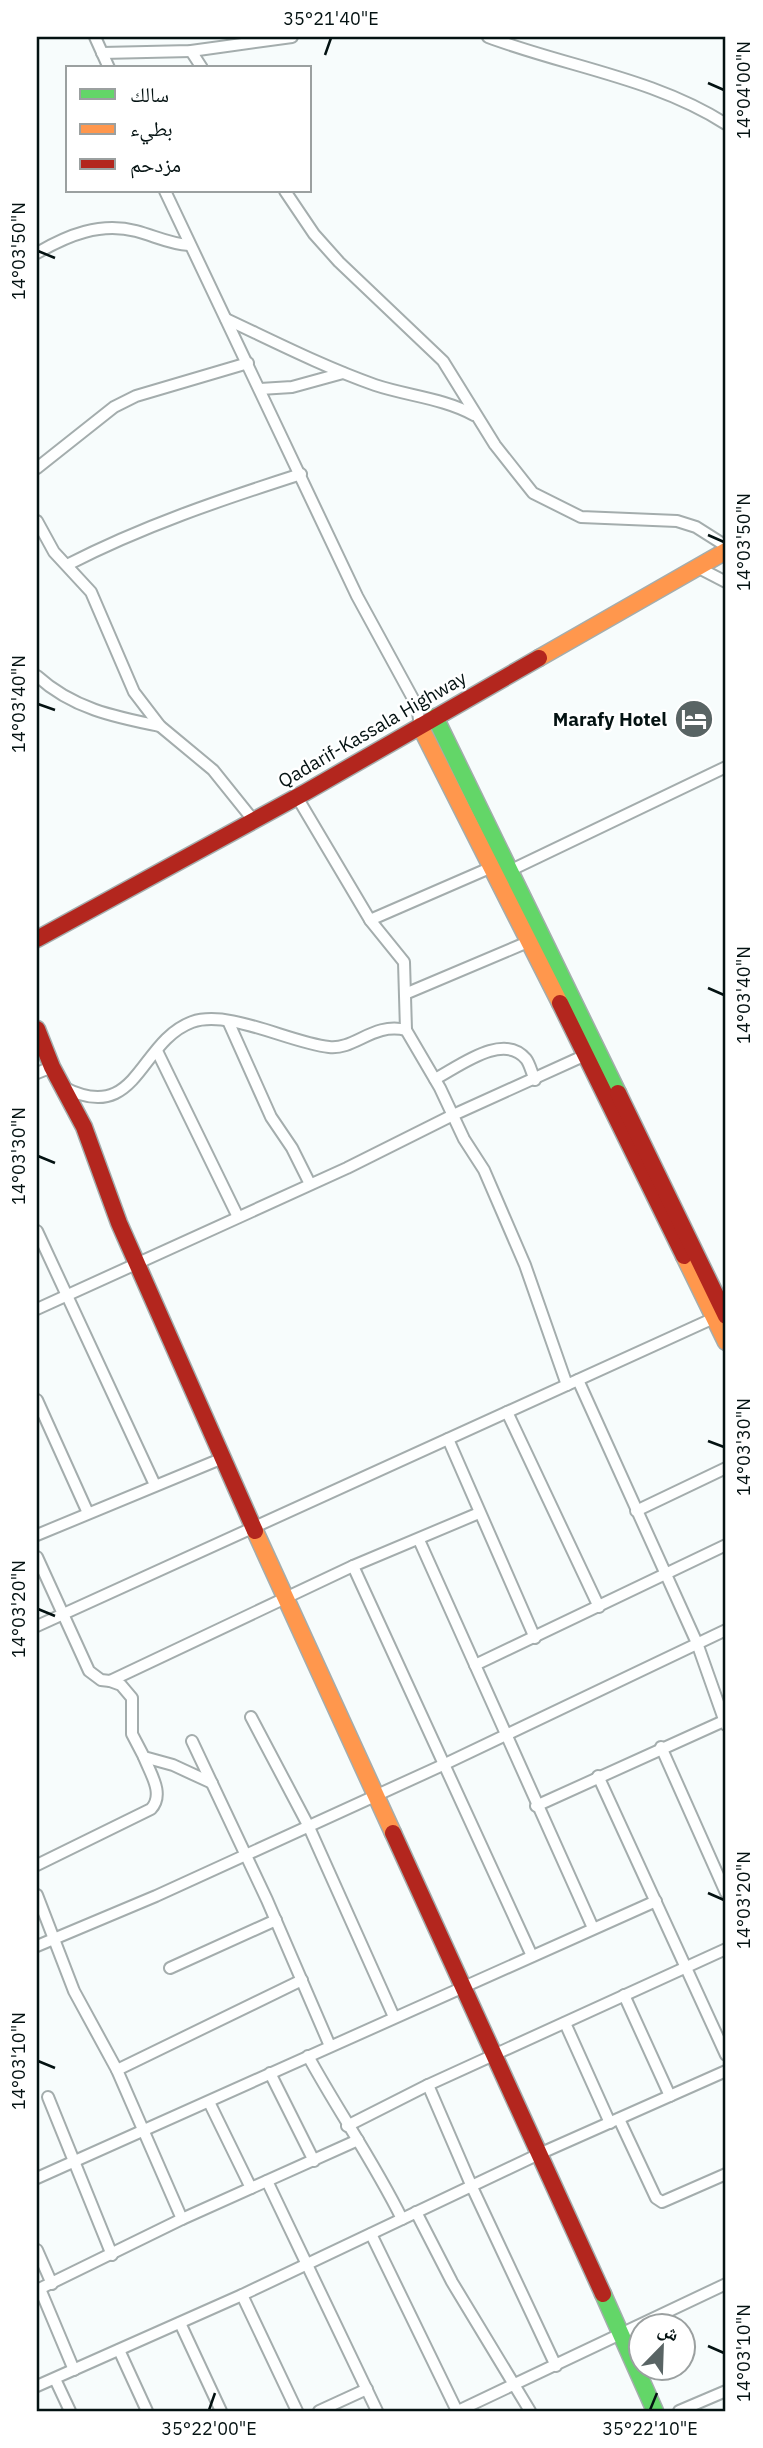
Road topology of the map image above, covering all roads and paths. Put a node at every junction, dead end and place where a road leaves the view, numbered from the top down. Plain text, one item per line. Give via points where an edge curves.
1 (95, 37) edge
2 (292, 37) edge
3 (488, 37) edge
4 (191, 51) junction
5 (102, 53) junction
6 (108, 66) edge
7 (201, 66) edge
8 (726, 124) edge
9 (165, 192) edge
10 (286, 192) edge
11 (190, 245) junction
12 (37, 253) edge
13 (226, 319) junction
14 (248, 363) junction
15 (343, 373) junction
16 (260, 389) junction
17 (476, 416) junction
18 (37, 468) edge
19 (301, 474) junction
20 (37, 521) edge
21 (726, 546) edge
22 (726, 551) edge
23 (67, 565) junction
24 (696, 567) junction
25 (726, 582) edge
26 (37, 676) edge
27 (417, 705) junction
28 (435, 717) junction
29 (160, 726) junction
30 (420, 726) junction
31 (726, 767) edge
32 (297, 797) junction
33 (254, 821) junction
34 (500, 869) junction
35 (370, 920) junction
36 (37, 939) edge
37 (528, 942) junction
38 (405, 994) junction
39 (228, 1021) junction
40 (37, 1028) edge
41 (406, 1030) junction
42 (157, 1051) junction
43 (590, 1054) junction
44 (44, 1070) edge
45 (435, 1079) junction
46 (535, 1080) junction
47 (63, 1087) junction
48 (451, 1115) junction
49 (310, 1184) junction
50 (238, 1217) junction
51 (37, 1231) edge
52 (136, 1264) junction
53 (67, 1295) junction
54 (37, 1308) edge
55 (723, 1315) edge
56 (726, 1342) edge
57 (578, 1380) junction
58 (566, 1385) junction
59 (37, 1400) edge
60 (507, 1412) junction
61 (448, 1439) junction
62 (223, 1458) junction
63 (726, 1468) edge
64 (155, 1485) junction
65 (636, 1511) junction
66 (88, 1513) junction
67 (479, 1513) junction
68 (254, 1527) junction
69 (37, 1535) edge
70 (419, 1539) junction
71 (726, 1545) edge
72 (37, 1557) edge
73 (353, 1566) junction
74 (667, 1575) junction
75 (284, 1598) junction
76 (599, 1607) junction
77 (61, 1615) junction
78 (37, 1626) edge
79 (726, 1630) edge
80 (534, 1638) junction
81 (696, 1643) junction
82 (475, 1665) junction
83 (110, 1681) junction
84 (251, 1717) dead end
85 (726, 1722) edge
86 (505, 1736) junction
87 (192, 1741) dead end
88 (661, 1747) junction
89 (144, 1756) junction
90 (444, 1764) junction
91 (598, 1776) junction
92 (212, 1783) junction
93 (377, 1794) junction
94 (536, 1806) junction
95 (308, 1825) junction
96 (246, 1853) junction
97 (37, 1865) edge
98 (726, 1893) edge
99 (37, 1895) edge
100 (656, 1901) junction
101 (276, 1920) junction
102 (593, 1928) junction
103 (53, 1939) junction
104 (37, 1946) edge
105 (726, 1950) edge
106 (532, 1956) junction
107 (170, 1968) dead end
108 (686, 1968) junction
109 (302, 1980) junction
110 (463, 1990) junction
111 (624, 1995) junction
112 (394, 2017) junction
113 (565, 2023) junction
114 (330, 2046) junction
115 (726, 2055) edge
116 (308, 2056) junction
117 (496, 2056) junction
118 (117, 2070) junction
119 (726, 2071) edge
120 (270, 2073) junction
121 (428, 2085) junction
122 (670, 2096) junction
123 (48, 2097) dead end
124 (209, 2102) junction
125 (615, 2121) junction
126 (347, 2126) junction
127 (143, 2131) junction
128 (358, 2140) junction
129 (538, 2154) junction
130 (74, 2161) junction
131 (314, 2161) junction
132 (726, 2174) edge
133 (37, 2178) edge
134 (267, 2181) junction
135 (472, 2187) junction
136 (251, 2188) junction
137 (416, 2212) junction
138 (402, 2218) junction
139 (182, 2219) junction
140 (371, 2234) junction
141 (37, 2250) edge
142 (112, 2255) junction
143 (307, 2265) junction
144 (51, 2284) junction
145 (726, 2284) edge
146 (38, 2290) edge
147 (242, 2295) junction
148 (180, 2323) junction
149 (619, 2334) junction
150 (119, 2350) junction
151 (556, 2366) junction
152 (74, 2370) junction
153 (55, 2379) junction
154 (37, 2386) edge
155 (515, 2386) junction
156 (367, 2389) junction
157 (726, 2392) edge
158 (70, 2411) edge
159 (147, 2411) edge
160 (221, 2411) edge
161 (297, 2411) edge
162 (319, 2411) edge
163 (377, 2411) edge
164 (458, 2411) edge
165 (530, 2411) edge
166 (655, 2411) edge
167 (679, 2411) edge

1 - 5 street
2 - 4 street
3 - 8 street via 662,91
4 - 5 street
4 - 7 street
5 - 6 street
9 - 11 street
10 - 17 street via 339,262 443,361
11 - 12 street via 106,227 71,236
11 - 13 street
13 - 14 street
13 - 15 street
14 - 16 street
14 - 18 street via 136,396 114,407
15 - 16 street via 292,387
15 - 17 street
16 - 19 street
17 - 21 street via 517,477 551,505 601,520 677,521
19 - 23 street via 177,514
19 - 27 street via 379,638
20 - 23 street
22 - 24 main road, Qadarif-Kassala Highway
23 - 29 street via 91,592 134,692
24 - 25 street
24 - 28 main road, Qadarif-Kassala Highway
26 - 29 street via 56,693 88,708
27 - 28 street
27 - 30 street
28 - 30 main road, Qadarif-Kassala Highway
28 - 34 main road
29 - 33 street via 213,770
30 - 32 main road, Qadarif-Kassala Highway
30 - 34 main road
31 - 34 street
32 - 33 main road, Qadarif-Kassala Highway
32 - 35 street
33 - 36 main road, Qadarif-Kassala Highway
34 - 35 street
34 - 37 main road
34 - 43 main road
35 - 38 street via 404,962
37 - 38 street
37 - 43 main road
38 - 41 street
39 - 41 street via 330,1047 383,1028
39 - 42 street via 193,1022
39 - 49 street via 271,1117
40 - 44 main road
41 - 45 street
42 - 47 street via 115,1095 90,1097
42 - 50 street
43 - 46 street
43 - 55 main road
44 - 47 main road
45 - 46 street via 499,1049 513,1050 526,1059
45 - 48 street
46 - 48 street
47 - 52 main road via 95,1152
48 - 49 street
48 - 58 street via 484,1170 524,1265
49 - 50 street
50 - 52 street
51 - 53 street
52 - 53 street
52 - 62 main road
53 - 54 street
53 - 64 street
55 - 56 main road
55 - 57 street
57 - 58 street
57 - 65 street
58 - 60 street
59 - 66 street
60 - 61 street
60 - 76 street
61 - 67 street
61 - 68 street
62 - 64 street
62 - 68 main road
63 - 65 street
64 - 66 street
65 - 74 street
66 - 69 street
67 - 70 street
67 - 80 street
68 - 75 main road
68 - 77 street
70 - 73 street
70 - 82 street
71 - 74 street
72 - 77 street
73 - 75 street
73 - 90 street
74 - 76 street
74 - 81 street
75 - 83 street
75 - 93 main road
76 - 80 street
77 - 78 street
77 - 83 street via 89,1671
79 - 81 street
80 - 82 street
81 - 85 street
81 - 86 street
82 - 86 street
83 - 89 street via 121,1685 132,1698 132,1734
84 - 95 street
85 - 88 street
86 - 90 street
86 - 94 street
87 - 92 street
88 - 91 street
88 - 98 street
89 - 92 street
89 - 97 street via 158,1793 151,1809
90 - 93 street
90 - 106 street
91 - 94 street
91 - 100 street
92 - 96 street
93 - 95 street
93 - 110 main road
94 - 102 street
95 - 96 street
95 - 112 street
96 - 101 street
96 - 103 street
99 - 103 street
100 - 102 street
100 - 108 street
101 - 107 street
101 - 109 street
102 - 106 street
103 - 104 street
103 - 118 street
105 - 108 street
106 - 110 street
108 - 111 street
108 - 115 street
109 - 114 street
109 - 118 street
110 - 112 street
110 - 117 main road
111 - 113 street
111 - 122 street
112 - 114 street
113 - 117 street
113 - 125 street
114 - 116 street
116 - 120 street
116 - 126 street
117 - 121 street
117 - 129 main road
118 - 127 street
119 - 122 street
120 - 124 street
120 - 131 street
121 - 126 street
121 - 135 street
122 - 125 street
123 - 130 street
124 - 127 street
124 - 136 street
125 - 129 street
125 - 132 street via 662,2202
126 - 128 street
127 - 130 street
127 - 139 street
128 - 131 street
128 - 138 street
129 - 135 street
129 - 149 main road
130 - 133 street
130 - 142 street
131 - 134 street
134 - 136 street
134 - 143 street
135 - 137 street
135 - 151 street
136 - 139 street
137 - 138 street
137 - 155 street
138 - 140 street
139 - 142 street
140 - 143 street
140 - 164 street
141 - 144 street
142 - 144 street
143 - 147 street
143 - 156 street
144 - 146 street
145 - 149 street
146 - 152 street
147 - 148 street
147 - 161 street
148 - 150 street
148 - 160 street
149 - 151 street
149 - 166 main road
150 - 152 street
150 - 159 street
151 - 155 street
152 - 153 street
153 - 154 street
153 - 158 street
155 - 164 street
155 - 165 street
156 - 162 street
156 - 163 street
157 - 167 street

